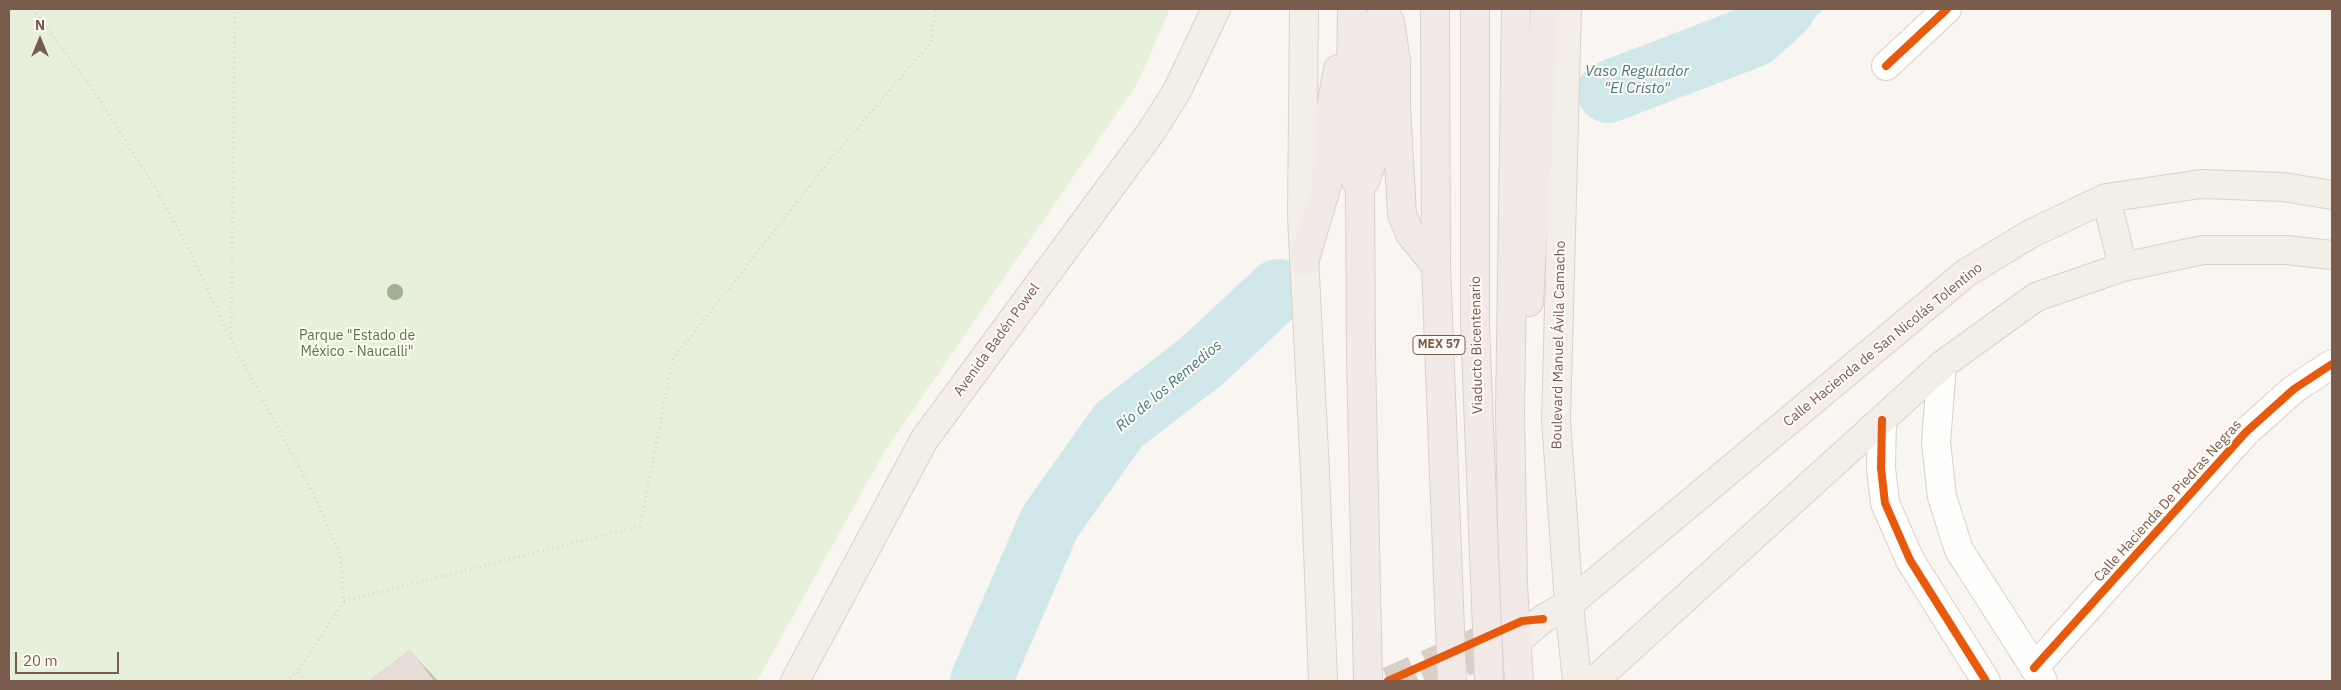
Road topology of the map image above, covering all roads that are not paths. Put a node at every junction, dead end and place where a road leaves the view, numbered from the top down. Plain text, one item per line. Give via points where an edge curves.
1 (1216, 9) edge
2 (1304, 9) edge
3 (1350, 9) edge
4 (1378, 9) edge
5 (1383, 9) edge
6 (1435, 9) edge
7 (1475, 9) edge
8 (1516, 9) edge
9 (1545, 9) edge
10 (1566, 9) edge
11 (1947, 9) edge
12 (1886, 66) dead end
13 (1396, 106) junction
14 (1329, 118) junction
15 (1362, 145) junction
16 (2332, 195) edge
17 (2106, 198) junction
18 (2332, 255) edge
19 (1304, 262) junction
20 (1436, 266) junction
21 (2123, 267) junction
22 (1942, 364) junction
23 (2332, 364) edge
24 (1510, 412) junction
25 (1882, 420) junction
26 (1569, 604) junction
27 (1530, 624) tunnel mouth
28 (2038, 675) edge
29 (795, 681) edge
30 (1323, 681) edge
31 (1368, 681) edge
32 (1452, 681) edge
33 (1489, 681) edge
34 (1519, 681) edge
35 (1576, 681) edge
36 (1594, 681) edge
37 (1986, 681) edge

1 - 29 main road, Avenida Badén Powel via 1177,91 1151,132 924,440
2 - 19 main road
3 - 14 highway
3 - 15 highway
4 - 15 highway
5 - 13 highway via 1390,22 1396,61
6 - 20 highway, MEX 57
7 - 33 highway, Viaducto Bicentenario, bridge via 1475,324
8 - 24 highway
9 - 24 highway via 1530,299
10 - 26 main road, Boulevard Manuel Ávila Camacho via 1556,420
11 - 12 street
13 - 15 highway via 1384,132
13 - 20 highway via 1402,214 1410,234
14 - 15 highway
14 - 19 highway via 1327,185
15 - 31 highway via 1350,163 1360,188
16 - 17 main road, Calle Hacienda de San Nicolás Tolentino via 2284,187 2201,184
17 - 21 main road
17 - 26 main road, Calle Hacienda de San Nicolás Tolentino via 2032,233 1966,273
18 - 21 main road via 2286,250 2203,250
19 - 30 main road
20 - 32 highway, MEX 57
21 - 22 main road via 2036,297
22 - 25 main road
22 - 28 street via 1936,442 1942,497 1959,550
23 - 28 street, Calle Hacienda De Piedras Negras via 2294,389 2246,432
24 - 34 highway via 1513,585
25 - 36 main road
25 - 37 street via 1881,468 1886,503 1910,560
26 - 27 main road, Calle Hacienda de San Nicolás Tolentino
26 - 35 main road, Boulevard Manuel Ávila Camacho

